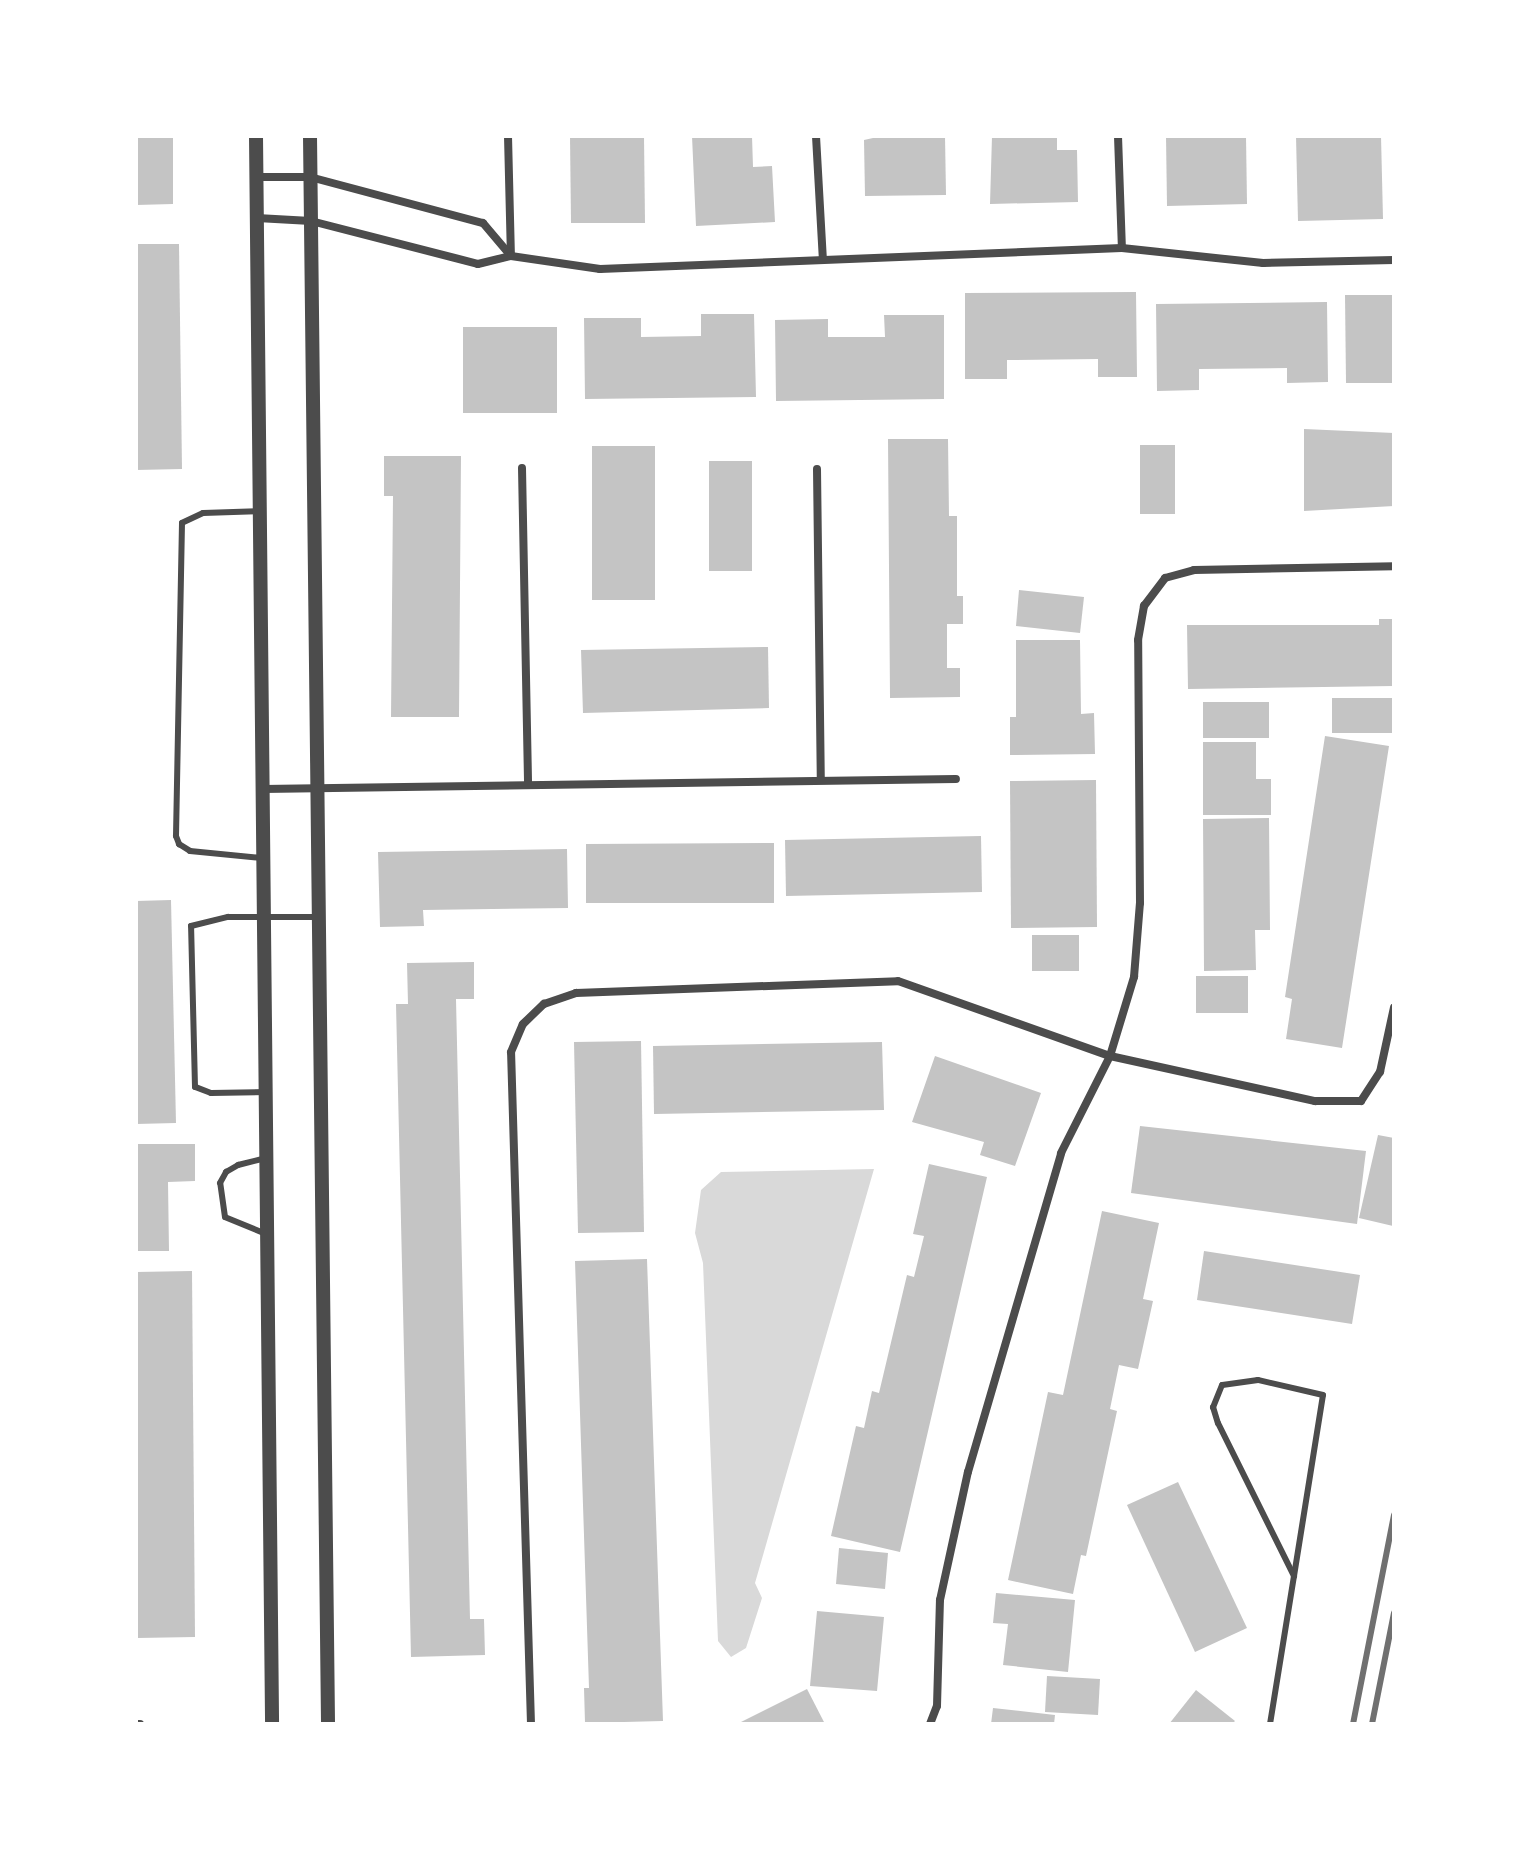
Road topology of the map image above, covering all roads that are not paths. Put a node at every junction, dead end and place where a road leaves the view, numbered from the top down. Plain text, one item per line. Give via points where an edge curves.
1 (256, 136) edge
2 (310, 136) edge
3 (508, 136) edge
4 (816, 136) edge
5 (1118, 136) edge
6 (257, 177) junction
7 (310, 177) junction
8 (257, 218) junction
9 (311, 221) junction
10 (1122, 248) junction
11 (511, 256) junction
12 (823, 260) junction
13 (1394, 260) edge
14 (522, 468) dead end
15 (817, 469) dead end
16 (260, 511) junction
17 (1394, 566) edge
18 (956, 779) dead end
19 (821, 780) junction
20 (528, 784) junction
21 (263, 789) junction
22 (316, 789) junction
23 (264, 858) junction
24 (265, 917) junction
25 (318, 917) junction
26 (1394, 1007) edge
27 (1110, 1056) junction
28 (266, 1092) junction
29 (267, 1158) junction
30 (268, 1234) junction
31 (1294, 1576) junction
32 (272, 1724) edge
33 (328, 1724) edge
34 (531, 1724) edge
35 (930, 1724) edge
36 (1270, 1724) edge

1 - 6 street
2 - 7 street
3 - 11 street
4 - 12 street
5 - 10 street
6 - 7 street
6 - 8 street
7 - 9 street
7 - 11 street via 483,223
8 - 9 street
8 - 16 street
9 - 11 street via 478,264
9 - 22 street
10 - 12 street
10 - 13 street via 1263,263
11 - 12 street via 600,269
14 - 20 street
15 - 19 street
16 - 21 street
16 - 23 lane via 203,513 182,523 176,836 190,851
17 - 27 street via 1194,570 1165,578 1144,606 1138,640 1140,903 1134,977
18 - 19 street
19 - 20 street
20 - 22 street
21 - 22 street
21 - 23 street
22 - 25 street
23 - 24 street
24 - 25 lane
24 - 28 street
24 - 28 lane via 228,917 191,926 191,1068 195,1087 211,1093
25 - 33 street
26 - 27 street via 1380,1072 1361,1101 1315,1101
27 - 34 street via 898,981 576,993 544,1004 523,1024 511,1052
27 - 35 street via 1061,1153 968,1472 940,1600 937,1706
28 - 29 street
29 - 30 street
29 - 30 lane via 238,1165 220,1183 225,1217
30 - 32 street
31 - 31 lane via 1218,1423 1213,1407 1222,1385 1258,1380 1323,1395
31 - 36 lane

